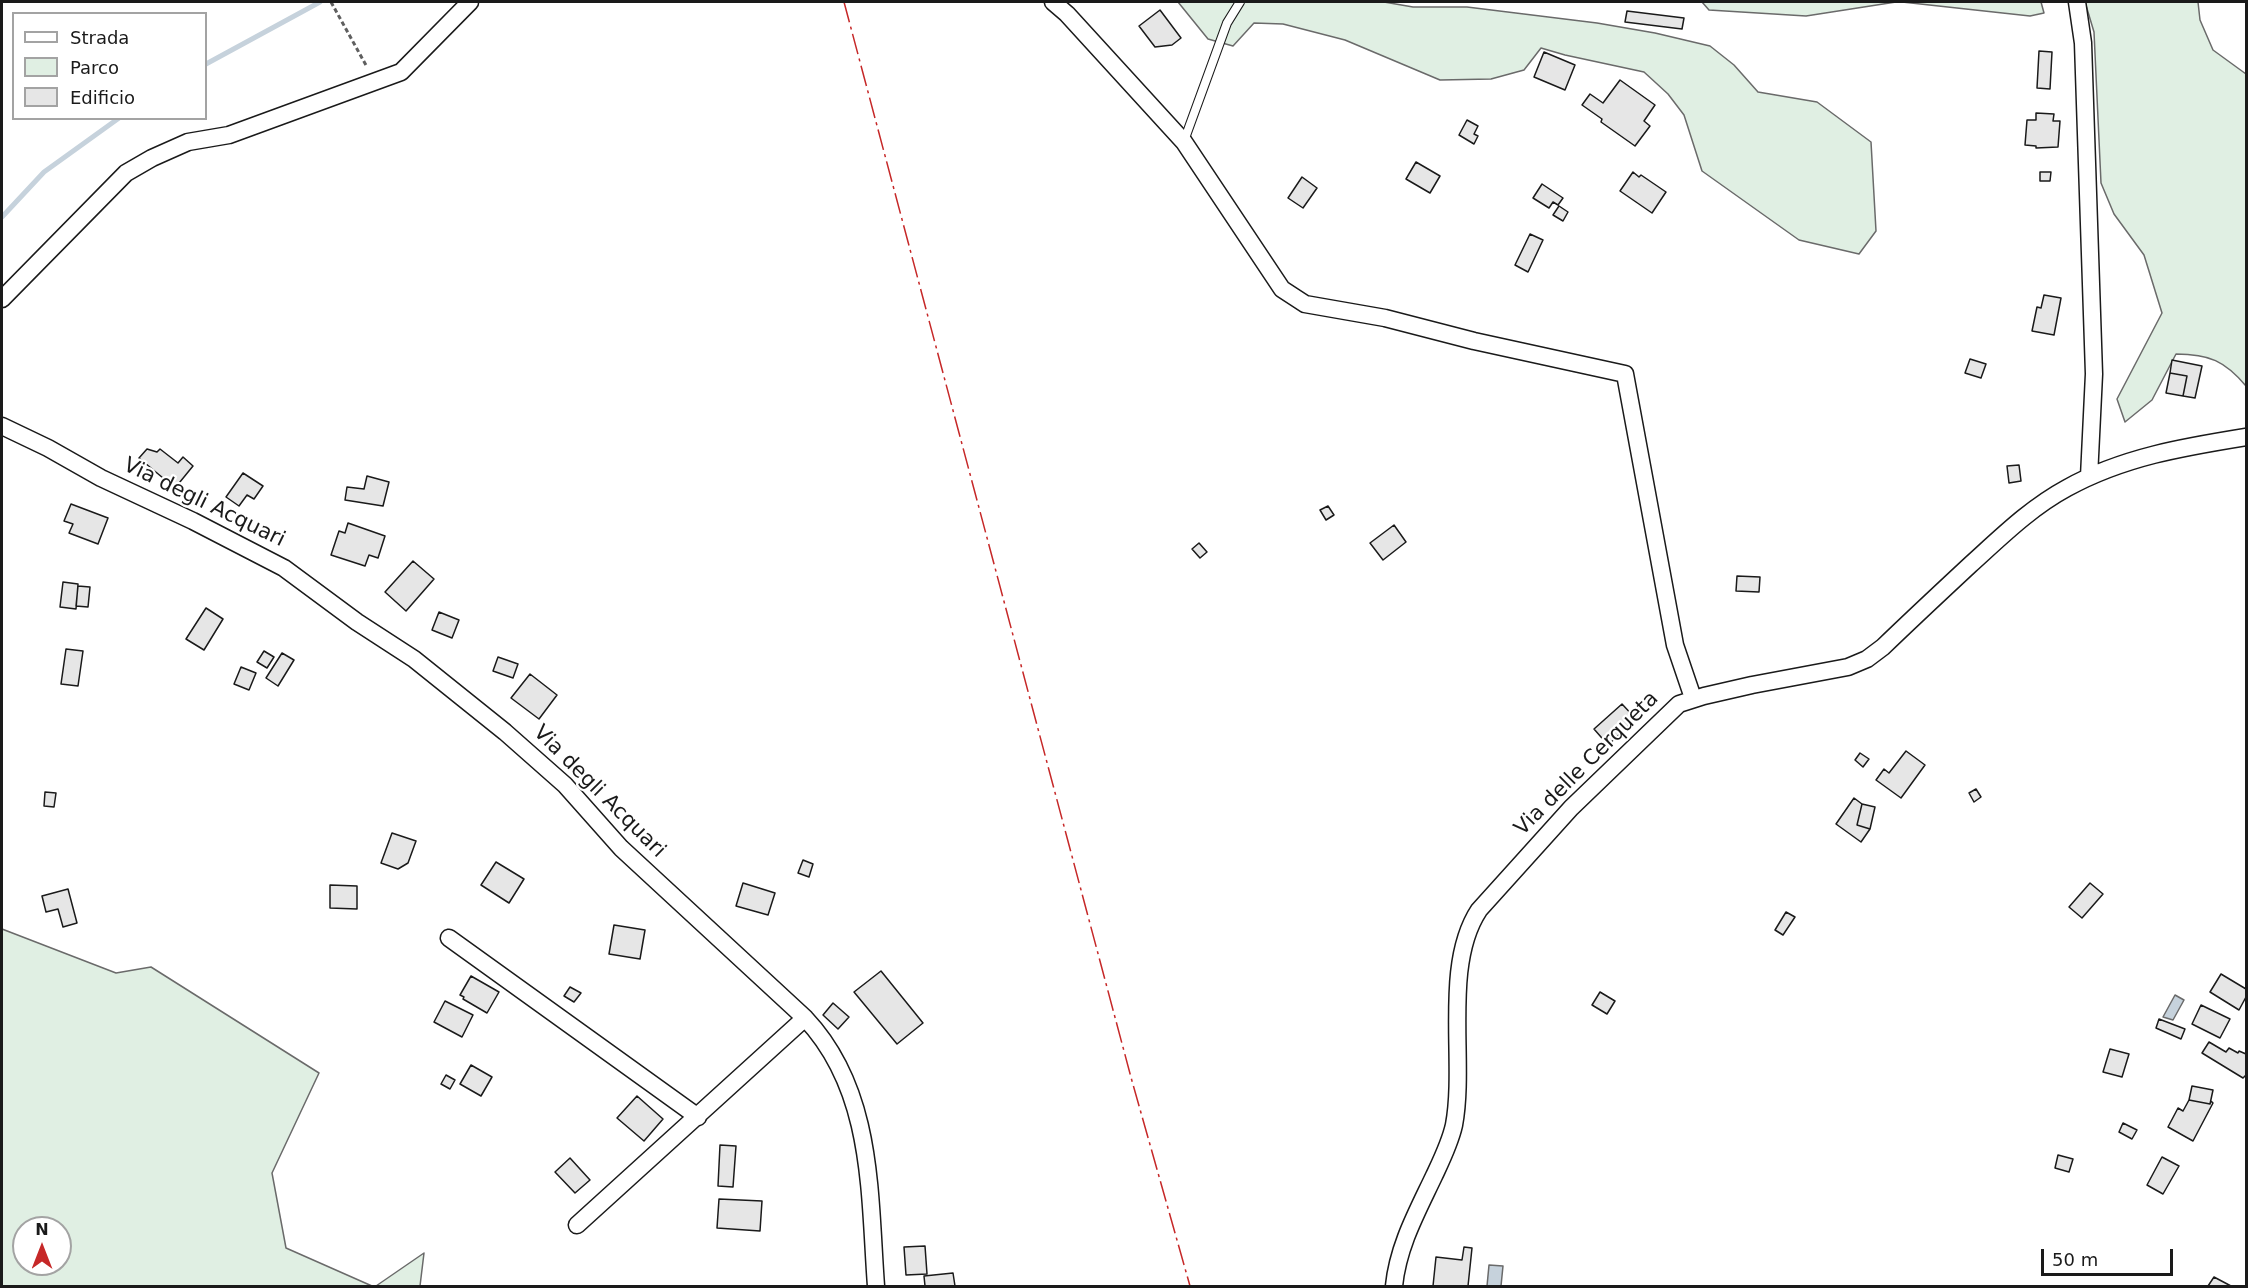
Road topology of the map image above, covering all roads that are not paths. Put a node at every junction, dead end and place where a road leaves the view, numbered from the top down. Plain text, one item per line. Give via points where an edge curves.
1 (470, 2) edge
2 (1053, 2) edge
3 (1240, 2) edge
4 (2076, 2) edge
5 (1184, 142) junction
6 (2, 299) edge
7 (2, 426) edge
8 (2247, 437) edge
9 (2089, 477) junction
10 (1693, 699) junction
11 (449, 938) dead end
12 (805, 1018) junction
13 (698, 1117) junction
14 (577, 1225) dead end
15 (876, 1287) edge
16 (1394, 1287) edge

1 - 6 street via 401,72 230,135 188,142 126,173
2 - 5 street
3 - 5 lane via 1227,23
4 - 9 street via 2083,43 2094,364
5 - 10 street via 1282,289 1305,304 1385,318 1625,374 1675,645
7 - 12 street, Via degli Acquari via 284,567 424,666 565,784 621,848
8 - 9 street, Via delle Cerqueta via 2162,452
9 - 10 street, Via delle Cerqueta via 2018,521 1866,658 1841,669
10 - 16 street, Via delle Cerqueta via 1669,712 1582,797 1473,919 1464,942 1460,972 1453,1127 1445,1153 1404,1239
11 - 13 street
12 - 13 street
12 - 15 street, Via degli Acquari via 832,1051 858,1114 867,1168
13 - 14 street

